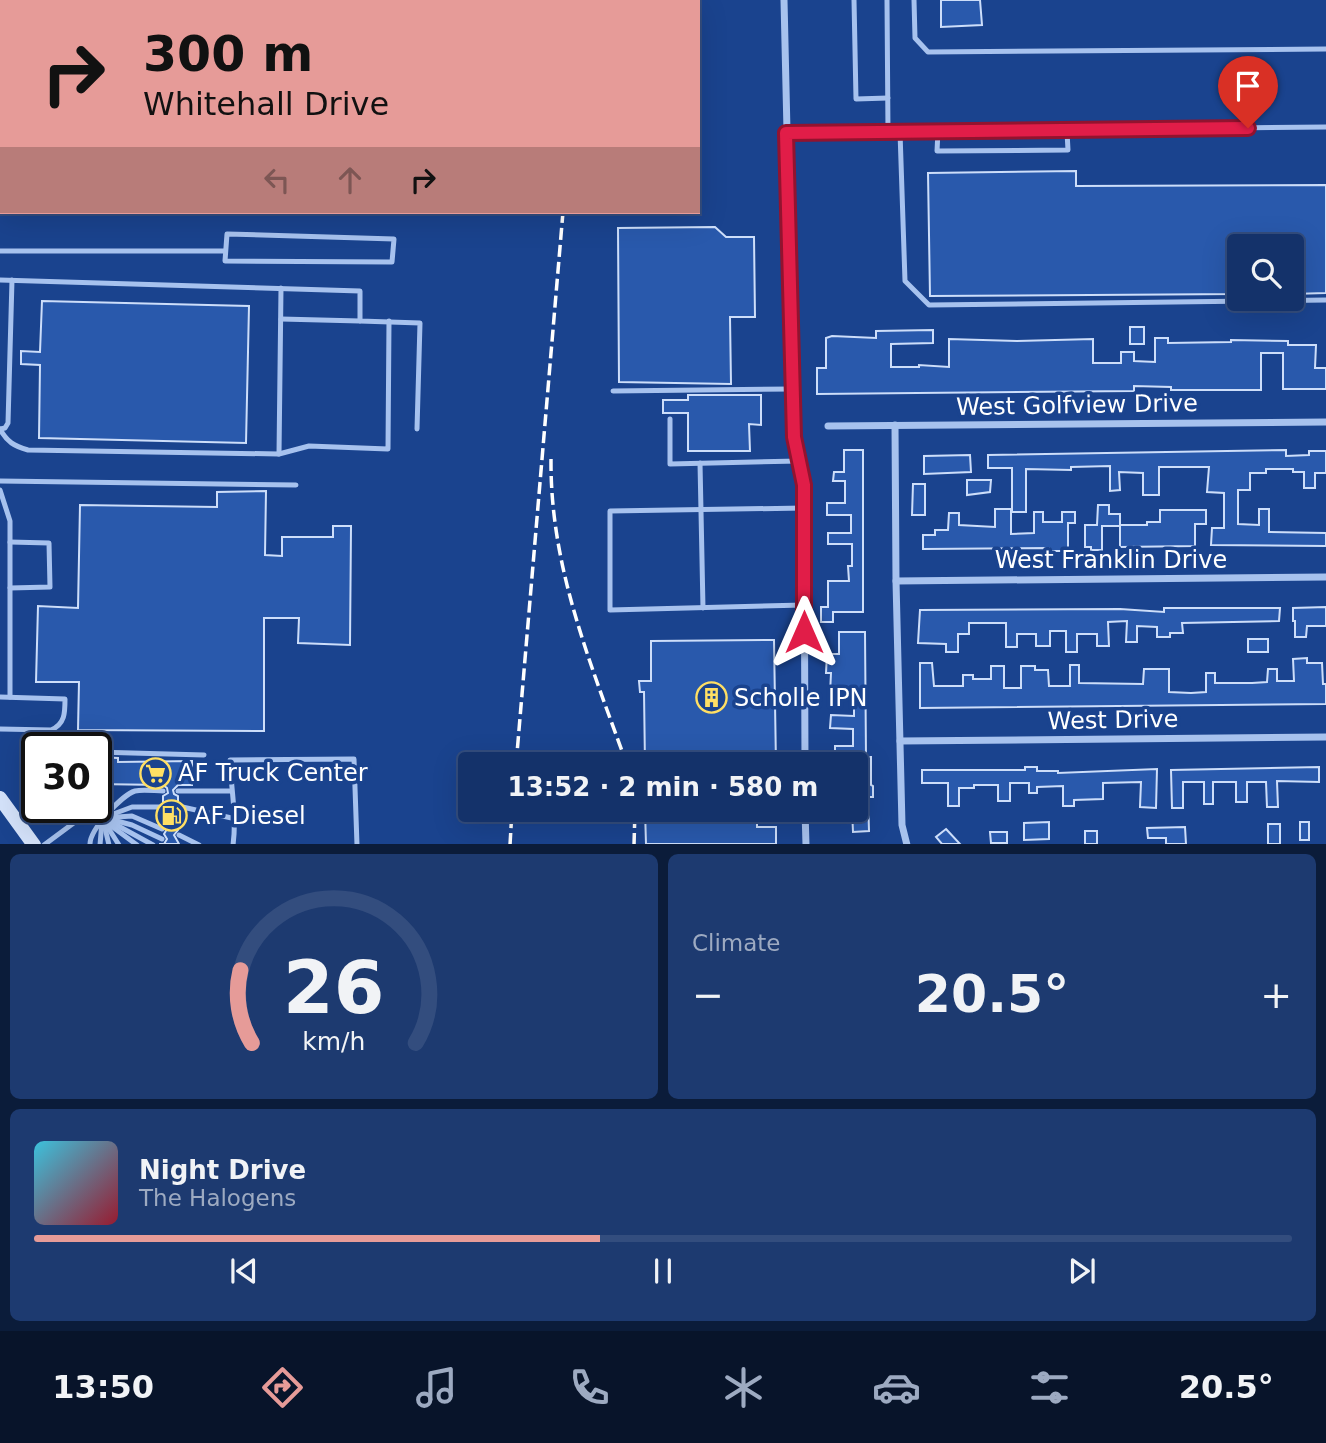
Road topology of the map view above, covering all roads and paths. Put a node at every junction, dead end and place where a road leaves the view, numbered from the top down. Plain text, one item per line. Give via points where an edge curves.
1 (784, 0) edge
2 (854, 0) edge
3 (887, 0) edge
4 (914, 0) edge
5 (1326, 49) edge
6 (888, 98) junction
7 (1326, 127) edge
8 (938, 131) junction
9 (888, 132) junction
10 (900, 132) junction
11 (1067, 132) junction
12 (786, 133) junction
13 (0, 251) edge
14 (225, 251) junction
15 (0, 279) edge
16 (12, 280) junction
17 (281, 288) junction
18 (1326, 300) edge
19 (281, 319) junction
20 (360, 321) junction
21 (390, 321) junction
22 (792, 389) junction
23 (612, 391) dead end
24 (670, 419) dead end
25 (1326, 422) edge
26 (895, 425) junction
27 (828, 426) dead end
28 (0, 429) edge
29 (417, 429) dead end
30 (279, 454) junction
31 (799, 461) junction
32 (700, 463) junction
33 (0, 481) edge
34 (296, 485) dead end
35 (0, 490) edge
36 (804, 508) junction
37 (701, 510) junction
38 (10, 542) junction
39 (1326, 577) edge
40 (896, 581) junction
41 (10, 588) junction
42 (804, 605) junction
43 (703, 608) junction
44 (0, 697) edge
45 (9, 697) junction
46 (0, 729) edge
47 (1326, 737) edge
48 (900, 741) junction
49 (112, 752) edge
50 (805, 752) edge
51 (204, 755) dead end
52 (231, 790) junction
53 (163, 791) dead end
54 (178, 791) dead end
55 (0, 798) edge
56 (178, 806) dead end
57 (163, 807) dead end
58 (112, 810) edge
59 (112, 814) edge
60 (112, 817) edge
61 (236, 819) junction
62 (112, 820) edge
63 (806, 822) edge
64 (74, 823) edge
65 (99, 823) edge
66 (102, 823) edge
67 (103, 823) edge
68 (105, 823) edge
69 (108, 823) edge
70 (111, 823) edge
71 (162, 829) dead end
72 (178, 835) dead end
73 (162, 839) dead end
74 (33, 844) edge
75 (45, 844) edge
76 (90, 844) edge
77 (102, 844) edge
78 (110, 844) edge
79 (119, 844) edge
80 (135, 844) edge
81 (151, 844) edge
82 (197, 844) edge
83 (233, 844) edge
84 (357, 844) edge
85 (806, 844) edge
86 (907, 844) edge

1 - 12 street
2 - 6 lane via 856,99
3 - 6 lane
4 - 5 lane via 915,38 928,52
6 - 9 lane
7 - 11 lane
8 - 10 lane
8 - 11 lane
8 - 11 lane via 937,151 1068,150
9 - 10 lane
9 - 12 lane
10 - 18 lane via 905,281 929,305
12 - 22 street
13 - 14 lane
14 - 14 lane via 227,234 394,239 392,262 225,261
15 - 16 lane
16 - 17 lane
16 - 28 lane via 8,423
17 - 19 lane
17 - 20 lane via 360,290
19 - 20 lane
19 - 30 lane
20 - 21 lane
21 - 29 lane via 420,323
21 - 30 lane via 388,449 309,446
22 - 23 lane
22 - 31 street
24 - 32 lane via 670,464
25 - 26 street, West Golfview Drive
26 - 27 street, West Golfview Drive
26 - 40 street
28 - 30 lane via 16,447 28,450
31 - 32 lane
31 - 36 street
32 - 37 lane
33 - 34 lane
35 - 38 lane via 10,521
36 - 37 lane
36 - 42 street
37 - 43 lane
37 - 43 lane via 610,511 610,610
38 - 41 lane
38 - 41 lane via 49,543 50,587
39 - 40 street, West Franklin Drive
40 - 48 street
41 - 45 lane
42 - 43 lane
42 - 50 street
44 - 45 lane
45 - 46 lane via 65,699 65,715 51,730
47 - 48 street, West Drive
48 - 86 street
49 - 51 lane
52 - 54 lane
52 - 61 lane
52 - 84 lane via 230,761 354,759
53 - 58 lane via 134,791
55 - 74 street
56 - 61 lane
57 - 59 lane via 132,807
60 - 71 lane via 132,816
61 - 83 lane
62 - 73 lane
63 - 85 street
64 - 75 lane
65 - 76 lane
66 - 77 lane
67 - 78 lane
68 - 79 lane
69 - 80 lane
70 - 81 lane
72 - 82 lane

